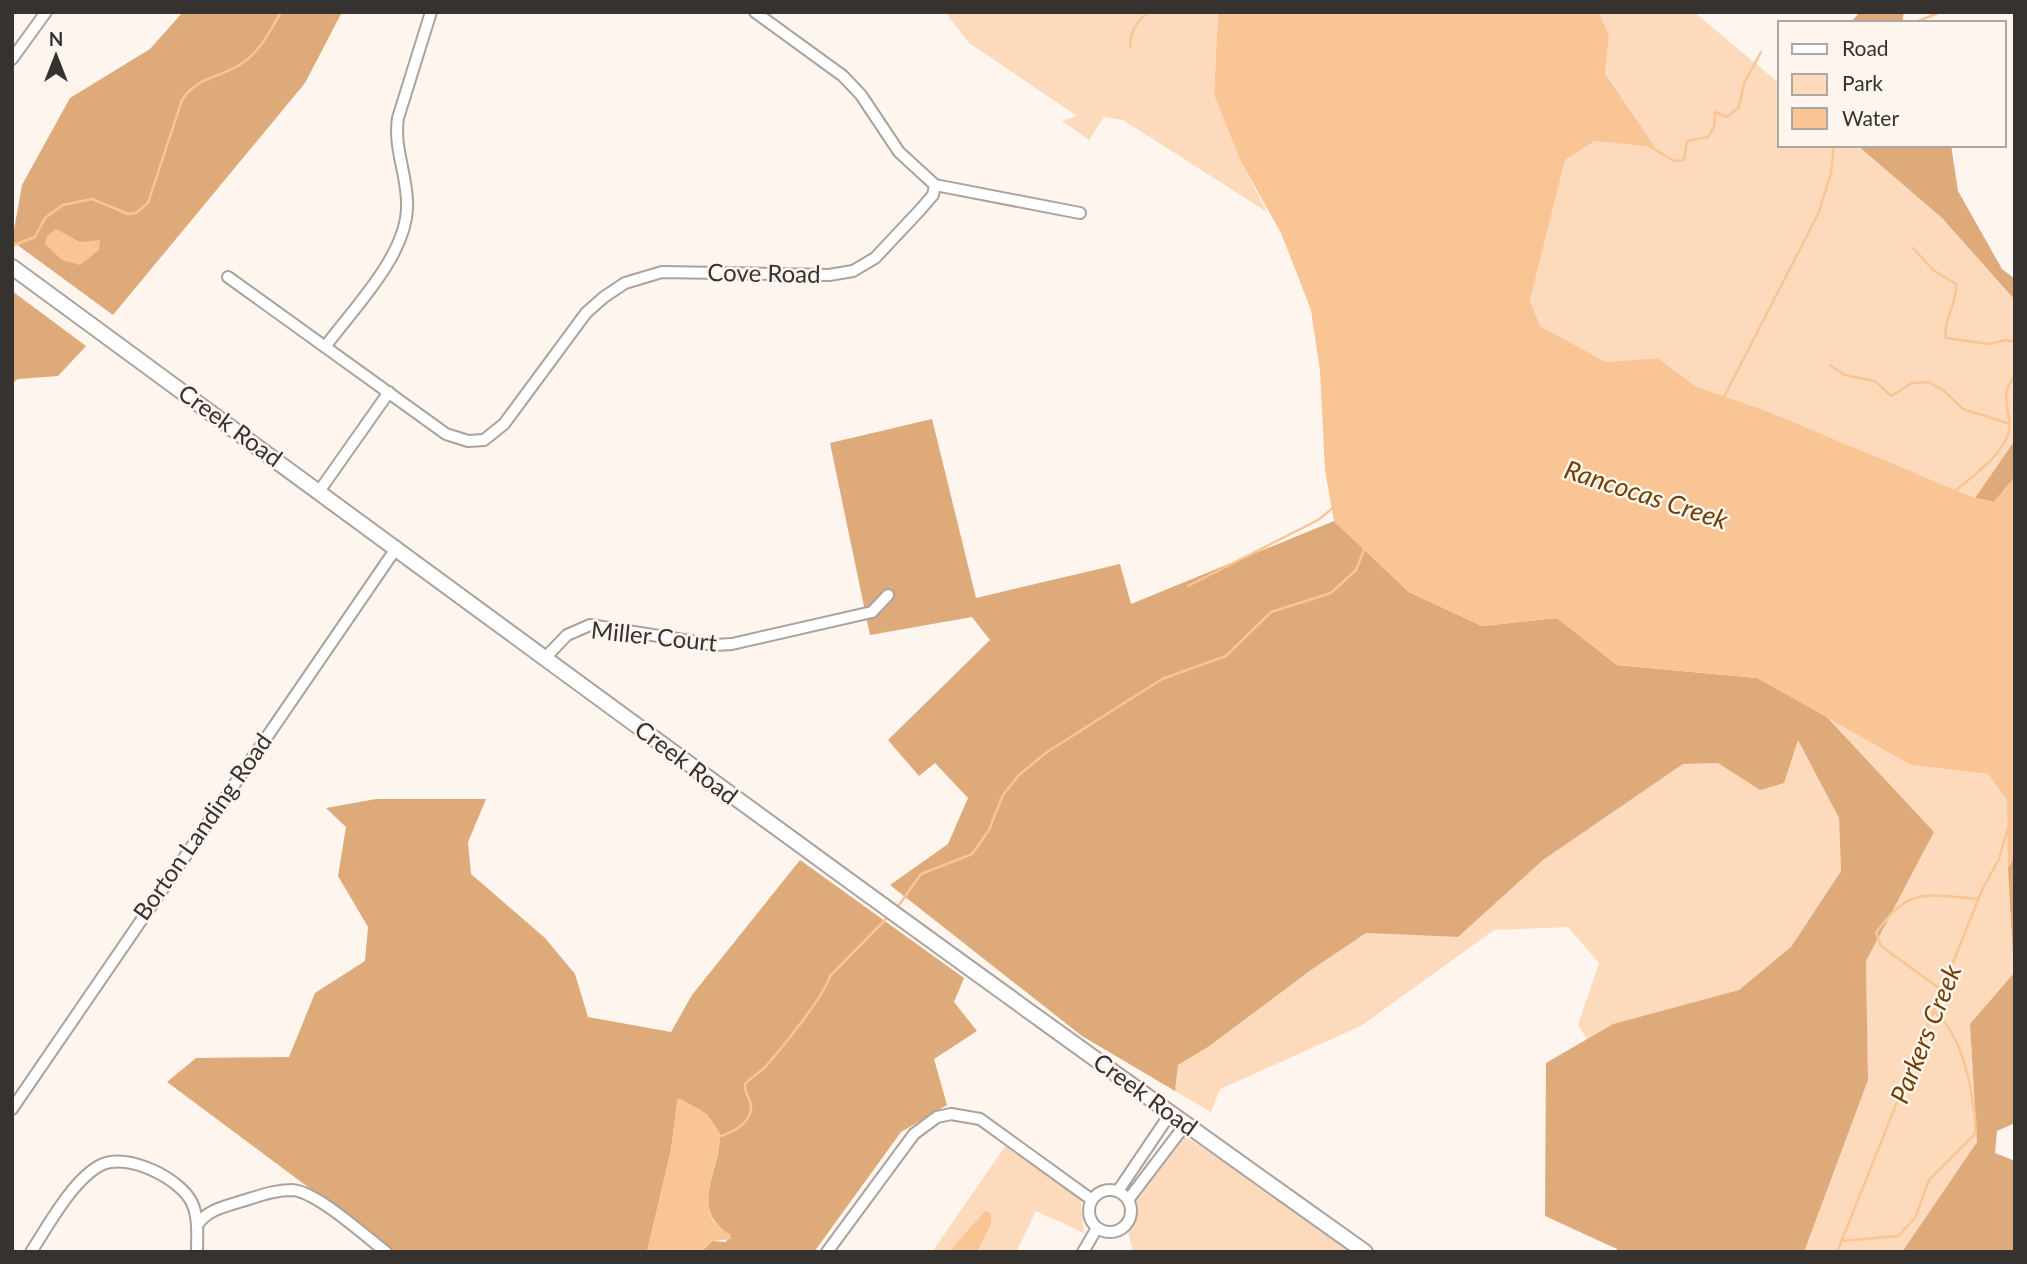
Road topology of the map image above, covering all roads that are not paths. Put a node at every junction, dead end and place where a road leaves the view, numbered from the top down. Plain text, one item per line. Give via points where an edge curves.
1 (46, 12) edge
2 (431, 12) edge
3 (755, 12) edge
4 (12, 60) edge
5 (934, 185) junction
6 (1080, 213) dead end
7 (12, 267) edge
8 (228, 277) dead end
9 (325, 347) junction
10 (389, 392) junction
11 (320, 490) junction
12 (397, 547) junction
13 (888, 594) dead end
14 (545, 658) junction
15 (12, 1110) edge
16 (1170, 1114) junction
17 (1185, 1125) junction
18 (1118, 1191) junction
19 (1092, 1200) junction
20 (1128, 1200) junction
21 (198, 1224) junction
22 (1097, 1228) junction
23 (31, 1252) edge
24 (197, 1252) edge
25 (386, 1252) edge
26 (827, 1252) edge
27 (1083, 1252) edge
28 (1365, 1252) edge

1 - 4 street
2 - 9 street via 395,136 408,208 403,235
3 - 5 street via 843,76 899,152
5 - 6 street
5 - 10 street, Cove Road via 933,195 911,220 875,258 853,271 829,275 662,272 625,283 586,313 504,424 484,440 446,434
7 - 11 main road, Creek Road
8 - 9 street, Cove Road
9 - 10 street, Cove Road
10 - 11 street
11 - 12 main road, Creek Road
12 - 14 main road, Creek Road
12 - 15 street, Borton Landing Road
13 - 14 street, Miller Court via 872,612 732,644 590,625 567,635
14 - 16 main road, Creek Road
16 - 17 main road, Creek Road
16 - 18 street
17 - 20 street
17 - 28 main road, Creek Road
18 - 19 street via 1102,1191
18 - 20 street
19 - 22 street via 1089,1213
19 - 26 street via 980,1119 951,1114 937,1117 914,1134
20 - 22 street via 1131,1214 1125,1226 1112,1232
21 - 23 street via 192,1203 155,1171 123,1161 103,1164 75,1187
21 - 24 street
21 - 25 street via 218,1209 273,1191 294,1190 325,1206
22 - 27 street

